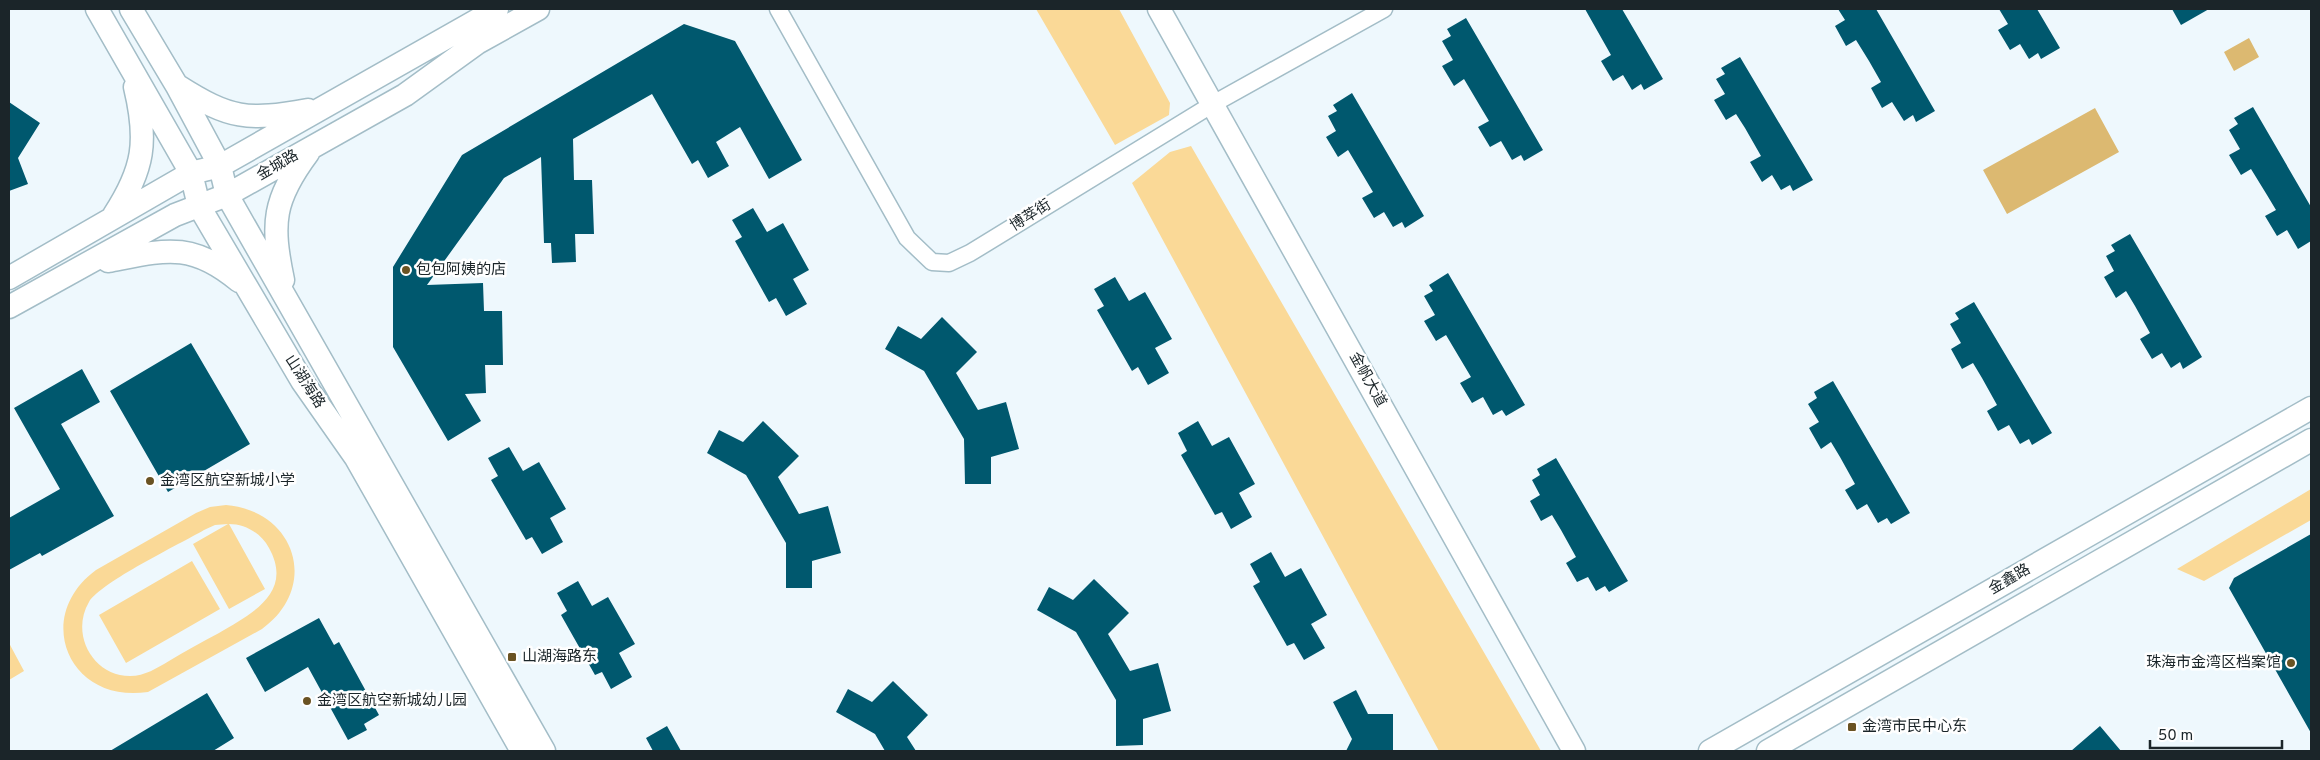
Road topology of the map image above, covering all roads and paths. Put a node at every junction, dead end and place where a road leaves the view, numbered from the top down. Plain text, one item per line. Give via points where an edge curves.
1 (97, 9) edge
2 (131, 9) edge
3 (497, 9) edge
4 (538, 9) edge
5 (778, 9) edge
6 (1159, 9) edge
7 (1384, 9) edge
8 (130, 67) junction
9 (177, 86) junction
10 (1213, 104) junction
11 (329, 106) junction
12 (313, 147) junction
13 (220, 166) junction
14 (191, 173) junction
15 (227, 196) junction
16 (199, 206) junction
17 (114, 216) junction
18 (90, 264) junction
19 (9, 278) edge
20 (248, 288) junction
21 (288, 301) junction
22 (9, 307) edge
23 (2311, 408) edge
24 (2311, 440) edge
25 (522, 751) edge
26 (544, 751) edge
27 (1574, 751) edge
28 (1710, 751) edge
29 (1768, 751) edge

1 - 8 street, 山湖海路
2 - 9 street, 山湖海路
3 - 11 street, 金城路
4 - 12 street, 金城路 via 477,43 405,95
5 - 10 street, 博萃街 via 907,238 932,262 949,263 970,254
6 - 10 street, 金帆大道
7 - 10 street, 博萃街
8 - 14 street, 山湖海路
8 - 17 street via 141,112 141,157 129,192
9 - 11 street via 232,115 273,116
9 - 13 street, 山湖海路
10 - 27 street, 金帆大道
11 - 13 street, 金城路
12 - 15 street, 金城路
12 - 21 street via 290,178 279,202 275,228
13 - 14 street, 金城路
13 - 15 street, 山湖海路
14 - 16 street, 山湖海路
14 - 17 street, 金城路
15 - 16 street, 金城路
15 - 21 street, 山湖海路
16 - 18 street, 金城路
16 - 20 street, 山湖海路
17 - 19 street, 金城路
18 - 20 street via 173,250 208,259
18 - 22 street, 金城路
20 - 25 street, 山湖海路 via 302,381 356,458
21 - 26 street, 山湖海路
23 - 28 street, 金鑫路
24 - 29 street, 金鑫路

